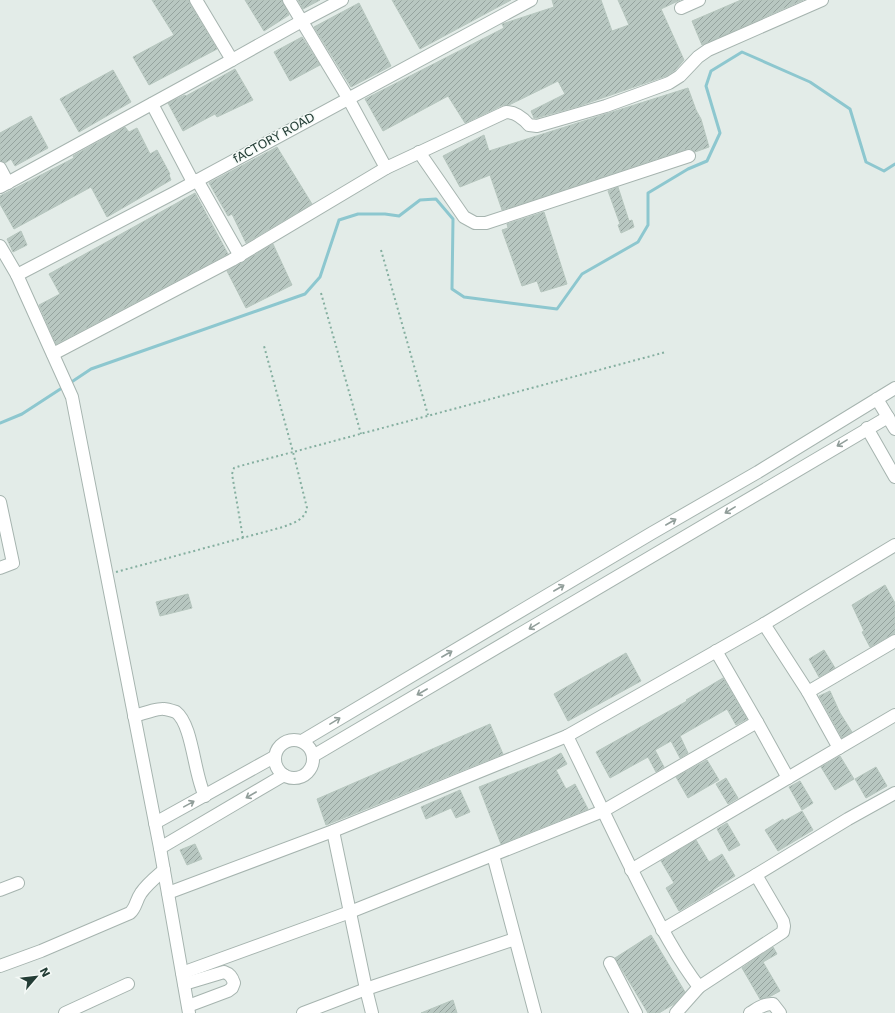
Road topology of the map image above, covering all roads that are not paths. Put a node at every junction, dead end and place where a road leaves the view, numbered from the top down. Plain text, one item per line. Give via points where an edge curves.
1 (196, 0) edge
2 (289, 0) edge
3 (342, 0) edge
4 (531, 0) edge
5 (698, 0) edge
6 (822, 0) edge
7 (681, 8) dead end
8 (302, 21) junction
9 (232, 60) junction
10 (348, 98) junction
11 (152, 104) junction
12 (419, 152) junction
13 (689, 156) dead end
14 (0, 168) edge
15 (386, 168) junction
16 (195, 181) junction
17 (4, 185) edge
18 (0, 246) edge
19 (240, 256) junction
20 (17, 275) junction
21 (53, 354) junction
22 (895, 388) edge
23 (877, 399) junction
24 (888, 417) junction
25 (867, 428) junction
26 (895, 429) edge
27 (895, 477) edge
28 (0, 502) edge
29 (895, 545) edge
30 (599, 564) junction
31 (0, 568) edge
32 (610, 581) junction
33 (764, 624) junction
34 (895, 641) edge
35 (716, 651) junction
36 (808, 692) junction
37 (134, 716) junction
38 (894, 720) edge
39 (757, 722) junction
40 (567, 736) junction
41 (302, 741) junction
42 (839, 748) junction
43 (313, 756) junction
44 (274, 758) junction
45 (284, 775) junction
46 (788, 778) junction
47 (895, 793) edge
48 (205, 796) junction
49 (603, 811) junction
50 (155, 823) junction
51 (333, 832) junction
52 (160, 848) junction
53 (493, 855) junction
54 (164, 870) junction
55 (632, 870) junction
56 (756, 875) junction
57 (18, 883) dead end
58 (0, 890) edge
59 (168, 893) junction
60 (350, 912) junction
61 (662, 930) junction
62 (515, 939) junction
63 (610, 963) dead end
64 (0, 966) edge
65 (183, 979) junction
66 (128, 984) dead end
67 (699, 987) junction
68 (366, 989) junction
69 (188, 1010) edge
70 (65, 1013) edge
71 (303, 1013) edge
72 (372, 1013) edge
73 (534, 1013) edge
74 (636, 1013) edge
75 (676, 1013) edge
76 (750, 1013) edge
77 (780, 1013) edge

1 - 9 street
2 - 8 street
3 - 8 street
4 - 10 street, fACTORY ROAD
5 - 7 street
6 - 12 street via 708,50 669,83 606,106 537,126 529,125 512,112 506,112
8 - 9 street
8 - 10 street
9 - 11 street
10 - 15 street
10 - 16 street, fACTORY ROAD
11 - 16 street
11 - 17 street
12 - 13 street via 464,217 475,223 486,223
12 - 15 street
14 - 17 street
15 - 19 street
16 - 19 street
16 - 20 street, fACTORY ROAD
18 - 20 street
19 - 21 street
20 - 21 street
21 - 37 street via 72,397
22 - 23 street
23 - 24 street
30 -> 23 street via 758,472
24 - 25 street
24 - 26 street
25 - 27 street
25 -> 32 street
28 - 31 street via 13,563
29 - 33 street
30 - 32 street
41 -> 30 street
32 -> 43 street
33 - 35 street
33 - 36 street
34 - 36 street
35 - 39 street
35 - 40 street
36 - 42 street
37 - 48 street via 162,708 176,712 185,725 200,786
37 - 50 street
38 - 42 street
39 - 46 street
39 - 49 street
40 - 49 street
40 - 51 street
41 - 43 street via 309,747
41 - 44 street via 291,739 281,743
42 - 46 street
43 - 45 street via 311,767 305,775 294,778
44 - 45 street via 277,768
44 - 48 street
45 -> 52 street
46 - 55 street
47 - 56 street
50 -> 48 street
49 - 53 street
49 - 55 street
50 - 52 street
51 - 59 street
51 - 60 street
52 - 54 street
53 - 60 street
53 - 62 street
54 - 59 street
54 - 64 street via 143,890 130,913
55 - 61 street
56 - 61 street
56 - 67 street via 783,921 783,932
57 - 58 street
59 - 65 street
60 - 65 street
60 - 68 street
61 - 67 street
62 - 68 street
62 - 73 street
63 - 74 street
65 - 69 street
65 - 69 street via 224,972 232,977 234,983 228,991
66 - 70 street
67 - 75 street
68 - 71 street
68 - 72 street
76 - 77 street via 769,1004 773,1004

